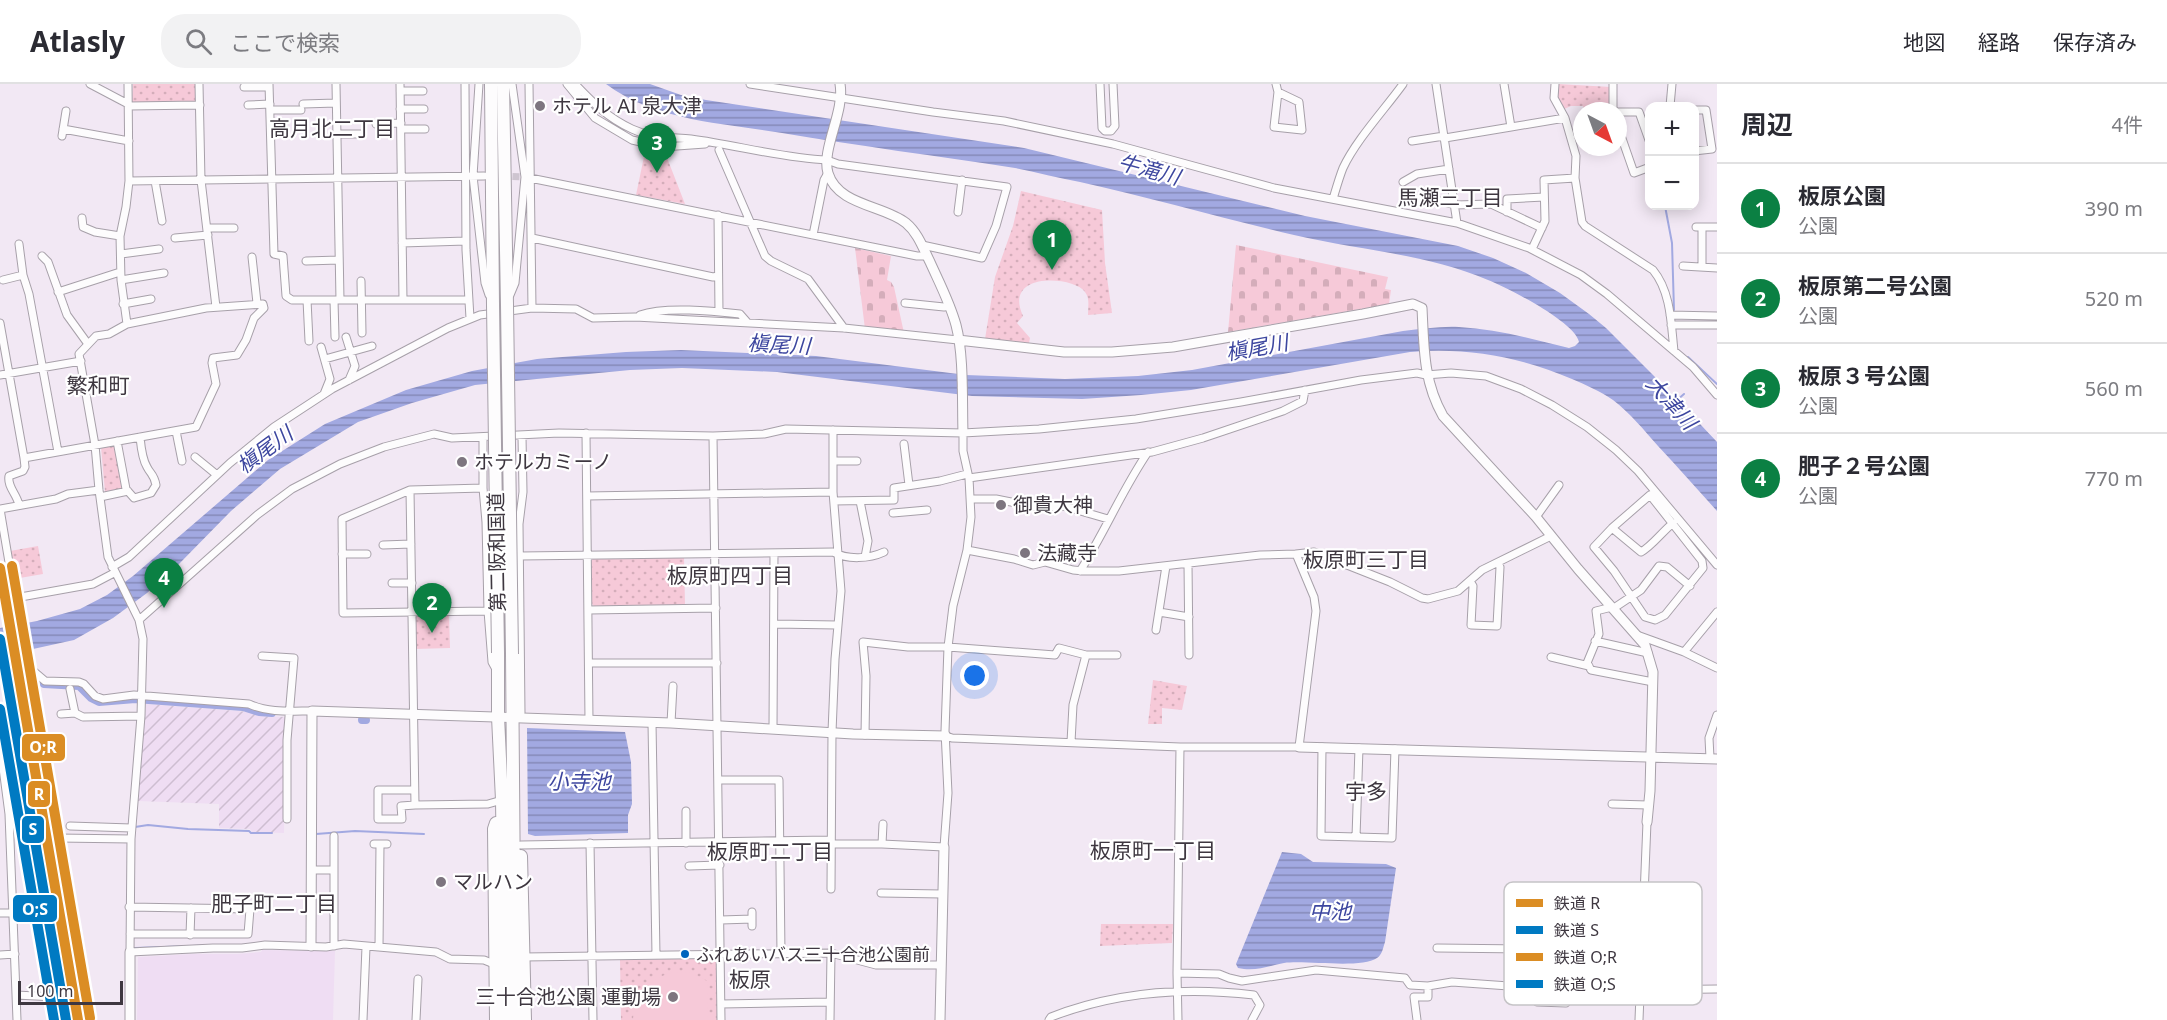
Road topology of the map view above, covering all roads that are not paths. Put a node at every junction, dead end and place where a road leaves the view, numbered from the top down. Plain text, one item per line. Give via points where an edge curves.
1 (90, 84) edge
2 (128, 84) edge
3 (199, 84) edge
4 (337, 84) edge
5 (465, 84) edge
6 (479, 84) edge
7 (491, 84) edge
8 (503, 84) edge
9 (513, 84) edge
10 (529, 84) edge
11 (567, 84) edge
12 (575, 84) edge
13 (750, 84) edge
14 (840, 84) edge
15 (1100, 84) edge
16 (1113, 84) edge
17 (1403, 84) edge
18 (1436, 84) edge
19 (1504, 84) edge
20 (1555, 84) edge
21 (1613, 84) edge
22 (1672, 84) edge
23 (269, 85) edge
24 (244, 87) dead end
25 (400, 88) edge
26 (1277, 88) edge
27 (423, 91) dead end
28 (840, 101) junction
29 (1613, 102) edge
30 (1670, 102) edge
31 (336, 103) junction
32 (128, 105) junction
33 (200, 105) junction
34 (248, 105) dead end
35 (270, 107) junction
36 (400, 109) junction
37 (424, 109) dead end
38 (1699, 110) edge
39 (66, 111) dead end
40 (1627, 112) edge
41 (1565, 118) junction
42 (376, 124) dead end
43 (401, 126) junction
44 (1510, 127) junction
45 (425, 129) dead end
46 (1645, 129) edge
47 (1709, 132) junction
48 (1717, 132) edge
49 (336, 134) junction
50 (362, 134) dead end
51 (1445, 137) junction
52 (129, 141) junction
53 (1412, 141) dead end
54 (711, 143) junction
55 (719, 150) dead end
56 (1699, 151) edge
57 (1627, 153) edge
58 (828, 155) junction
59 (1449, 169) junction
60 (1645, 169) edge
61 (828, 173) junction
62 (470, 176) junction
63 (484, 176) dead end
64 (336, 177) junction
65 (528, 177) junction
66 (271, 178) junction
67 (402, 178) junction
68 (1575, 178) junction
69 (201, 180) junction
70 (962, 180) junction
71 (129, 181) junction
72 (155, 181) junction
73 (1403, 182) dead end
74 (1544, 197) junction
75 (1333, 199) junction
76 (1415, 199) dead end
77 (1455, 205) junction
78 (958, 212) dead end
79 (1507, 212) junction
80 (718, 215) junction
81 (82, 218) dead end
82 (162, 221) dead end
83 (750, 222) junction
84 (1457, 223) junction
85 (83, 226) junction
86 (234, 228) dead end
87 (1542, 228) junction
88 (1717, 228) edge
89 (207, 231) junction
90 (83, 235) dead end
91 (813, 235) junction
92 (120, 236) junction
93 (175, 238) dead end
94 (532, 238) junction
95 (466, 242) junction
96 (402, 243) junction
97 (19, 244) dead end
98 (922, 245) junction
99 (159, 249) dead end
100 (1532, 249) junction
101 (121, 254) junction
102 (42, 256) dead end
103 (927, 256) junction
104 (252, 257) dead end
105 (339, 260) junction
106 (306, 261) dead end
107 (1683, 266) dead end
108 (1702, 267) junction
109 (1717, 268) edge
110 (164, 273) dead end
111 (23, 275) junction
112 (120, 276) junction
113 (718, 276) junction
114 (3, 280) dead end
115 (361, 281) dead end
116 (58, 292) junction
117 (151, 299) dead end
118 (307, 300) junction
119 (337, 300) junction
120 (361, 300) junction
121 (403, 300) junction
122 (468, 300) junction
123 (910, 301) dead end
124 (257, 303) junction
125 (507, 303) junction
126 (123, 304) junction
127 (492, 304) junction
128 (950, 306) junction
129 (216, 307) junction
130 (532, 308) junction
131 (719, 312) junction
132 (1670, 315) junction
133 (1697, 316) junction
134 (1717, 316) edge
135 (635, 317) junction
136 (470, 318) junction
137 (747, 322) junction
138 (0, 323) edge
139 (127, 324) junction
140 (1671, 324) junction
141 (1697, 324) junction
142 (1717, 325) edge
143 (844, 328) junction
144 (362, 333) dead end
145 (335, 337) dead end
146 (346, 337) dead end
147 (958, 340) junction
148 (309, 341) dead end
149 (88, 344) junction
150 (372, 346) dead end
151 (321, 347) dead end
152 (1674, 351) junction
153 (350, 352) junction
154 (325, 359) junction
155 (81, 361) junction
156 (43, 368) junction
157 (1426, 372) junction
158 (9, 374) junction
159 (0, 375) edge
160 (349, 380) junction
161 (1305, 390) junction
162 (324, 394) junction
163 (1717, 395) edge
164 (833, 430) junction
165 (176, 431) junction
166 (586, 434) junction
167 (963, 434) junction
168 (522, 436) junction
169 (713, 436) junction
170 (140, 437) junction
171 (483, 437) junction
172 (117, 441) junction
173 (904, 444) dead end
174 (95, 445) junction
175 (58, 452) junction
176 (1148, 452) junction
177 (179, 457) dead end
178 (195, 457) dead end
179 (24, 458) junction
180 (834, 461) junction
181 (857, 461) dead end
182 (217, 475) junction
183 (968, 476) junction
184 (909, 485) junction
185 (1559, 485) dead end
186 (483, 488) junction
187 (410, 490) junction
188 (128, 491) junction
189 (833, 492) junction
190 (99, 494) junction
191 (715, 494) junction
192 (587, 496) junction
193 (970, 499) junction
194 (891, 500) junction
195 (834, 501) junction
196 (860, 501) junction
197 (19, 505) junction
198 (927, 510) dead end
199 (1536, 517) junction
200 (1108, 519) junction
201 (1673, 523) junction
202 (1612, 528) junction
203 (1551, 536) junction
204 (383, 544) dead end
205 (411, 544) junction
206 (967, 550) junction
207 (884, 552) dead end
208 (774, 553) junction
209 (342, 554) junction
210 (367, 554) dead end
211 (716, 554) junction
212 (837, 554) junction
213 (1296, 554) junction
214 (587, 555) junction
215 (520, 556) junction
216 (865, 557) junction
217 (1498, 563) junction
218 (1188, 564) junction
219 (1717, 565) edge
220 (1166, 566) junction
221 (114, 571) junction
222 (1080, 571) junction
223 (1470, 581) junction
224 (392, 583) dead end
225 (412, 583) junction
226 (1690, 586) junction
227 (1631, 597) junction
228 (716, 608) junction
229 (1613, 608) junction
230 (589, 610) junction
231 (488, 611) junction
232 (412, 612) junction
233 (1159, 612) junction
234 (1717, 612) edge
235 (1189, 616) junction
236 (138, 619) junction
237 (774, 624) junction
238 (837, 625) junction
239 (1156, 630) dead end
240 (1637, 635) junction
241 (1595, 641) junction
242 (948, 647) junction
243 (1684, 652) junction
244 (1648, 653) junction
245 (1086, 655) junction
246 (1117, 655) dead end
247 (1189, 655) dead end
248 (262, 656) dead end
249 (1551, 657) dead end
250 (589, 663) junction
251 (717, 663) junction
252 (1589, 666) junction
253 (1717, 668) edge
254 (0, 671) edge
255 (498, 673) junction
256 (1653, 682) junction
257 (673, 686) dead end
258 (70, 689) dead end
259 (142, 699) junction
260 (312, 711) junction
261 (75, 713) junction
262 (290, 713) junction
263 (61, 714) dead end
264 (413, 715) junction
265 (1717, 715) edge
266 (141, 716) junction
267 (498, 717) junction
268 (513, 717) junction
269 (589, 720) junction
270 (652, 723) junction
271 (671, 723) junction
272 (719, 726) junction
273 (773, 728) junction
274 (832, 732) junction
275 (865, 735) junction
276 (946, 736) junction
277 (1071, 742) junction
278 (287, 744) junction
279 (295, 744) dead end
280 (0, 745) edge
281 (1180, 747) junction
282 (1299, 747) junction
283 (1322, 747) junction
284 (1359, 748) junction
285 (1395, 749) junction
286 (1651, 758) junction
287 (1714, 758) edge
288 (296, 776) dead end
289 (287, 777) junction
290 (719, 780) junction
291 (414, 790) junction
292 (502, 802) junction
293 (8, 803) junction
294 (0, 804) edge
295 (1612, 804) dead end
296 (415, 805) junction
297 (1648, 805) junction
298 (515, 811) junction
299 (686, 811) dead end
300 (287, 819) dead end
301 (1647, 822) joint
302 (883, 824) dead end
303 (70, 826) dead end
304 (131, 828) junction
305 (334, 836) dead end
306 (1356, 837) junction
307 (58, 838) dead end
308 (131, 839) junction
309 (780, 842) junction
310 (830, 842) junction
311 (590, 843) junction
312 (654, 843) junction
313 (686, 843) junction
314 (720, 843) junction
315 (381, 844) dead end
316 (882, 844) junction
317 (521, 845) junction
318 (944, 847) junction
319 (720, 865) junction
320 (689, 866) dead end
321 (311, 870) junction
322 (334, 870) junction
323 (508, 877) junction
324 (1644, 882) edge
325 (831, 889) dead end
326 (881, 892) dead end
327 (942, 894) junction
328 (129, 908) junction
329 (190, 908) junction
330 (0, 913) edge
331 (13, 913) junction
332 (752, 919) dead end
333 (721, 920) junction
334 (130, 934) junction
335 (190, 935) junction
336 (311, 946) junction
337 (334, 946) junction
338 (366, 946) junction
339 (379, 947) junction
340 (1437, 948) dead end
341 (1504, 951) edge
342 (130, 952) junction
343 (831, 953) junction
344 (0, 954) edge
345 (15, 954) junction
346 (721, 954) junction
347 (781, 954) junction
348 (656, 956) junction
349 (524, 957) junction
350 (592, 957) junction
351 (494, 963) junction
352 (941, 965) junction
353 (1177, 973) junction
354 (418, 979) dead end
355 (1428, 986) junction
356 (1504, 986) edge
357 (1702, 989) edge
358 (1717, 989) edge
359 (1177, 993) junction
360 (16, 995) junction
361 (56, 996) dead end
362 (830, 1002) junction
363 (721, 1004) junction
364 (1640, 1005) edge
365 (17, 1020) edge
366 (130, 1020) edge
367 (363, 1020) edge
368 (416, 1020) edge
369 (496, 1020) edge
370 (505, 1020) edge
371 (515, 1020) edge
372 (525, 1020) edge
373 (593, 1020) edge
374 (722, 1020) edge
375 (830, 1020) edge
376 (940, 1020) edge
377 (1049, 1020) edge
378 (1178, 1020) edge
379 (1252, 1020) edge
380 (1417, 1020) edge
381 (1639, 1020) edge

1 - 32 street
2 - 32 street
3 - 33 street
4 - 31 street
5 - 62 street
6 - 62 street
7 - 127 highway, 第二阪和国道
8 - 125 highway, 第二阪和国道
9 - 65 street
10 - 65 street
11 - 54 street via 595,118 632,140 678,148
12 - 54 street via 600,111 633,130 662,138
13 - 28 street
14 - 28 street
15 - 16 street via 1102,128 1112,131
17 - 75 street via 1344,166
18 - 51 street
19 - 44 street
20 - 41 street via 1554,98
21 - 29 street
22 - 30 street
23 - 24 street
23 - 35 street
25 - 27 street
25 - 36 street
26 - 26 street via 1299,102 1302,130 1274,127
28 - 58 street
28 - 75 street via 1004,121
31 - 35 street
31 - 49 street
32 - 33 street
32 - 52 street
33 - 69 street
34 - 35 street
35 - 66 street
36 - 37 street
36 - 43 street
38 - 47 street via 1706,110
39 - 52 street via 62,133 92,130
40 - 46 street via 1639,112
41 - 44 street
41 - 68 street via 1576,156
42 - 43 street
43 - 45 street
43 - 67 street
44 - 51 street
47 - 48 street
47 - 56 street via 1712,149
49 - 50 street
49 - 64 street
51 - 53 street
51 - 59 street
52 - 71 street
54 - 58 street
55 - 83 street
57 - 60 street via 1634,173
58 - 61 street
58 - 70 street via 838,164
59 - 73 street via 1417,174
59 - 77 street
61 - 91 street
61 - 98 street via 843,193 908,224
62 - 63 street
62 - 67 street
62 - 95 street
62 - 127 street via 485,283
64 - 66 street
64 - 67 street
64 - 105 street
65 - 80 street
65 - 94 street
65 - 125 street via 515,284
66 - 69 street
66 - 118 street via 274,254 283,256 286,296
67 - 96 street
68 - 74 street via 1544,180
68 - 132 street via 1582,222 1653,270 1661,280
69 - 72 street
69 - 89 street
70 - 78 street
70 - 98 street via 1007,187 982,258
71 - 72 street
71 - 92 street
72 - 82 street
74 - 79 street via 1508,200
74 - 87 street
75 - 84 street
76 - 77 street via 1425,197
77 - 79 street via 1491,204
77 - 84 street
79 - 87 street
80 - 83 street
80 - 113 street
81 - 85 street
83 - 91 street
83 - 143 street via 765,256 808,279
84 - 100 street
85 - 90 street
85 - 92 street
86 - 89 street
87 - 100 street
88 - 108 street via 1699,227
89 - 93 street
89 - 129 street
91 - 103 street
92 - 101 street
94 - 113 street
94 - 130 street
95 - 96 street
95 - 122 street
96 - 121 street
97 - 111 street
98 - 103 street
99 - 101 street
100 - 152 street via 1599,287
101 - 112 street
102 - 116 street via 46,257
103 - 128 street
104 - 124 street
105 - 106 street
105 - 119 street
107 - 108 street
108 - 109 street
110 - 112 street
111 - 114 street
111 - 156 street
112 - 116 street
112 - 126 street
113 - 131 street
115 - 120 street
116 - 149 street via 67,315
117 - 126 street
118 - 119 street
118 - 148 street
119 - 120 street
119 - 145 street
120 - 121 street
120 - 144 street
121 - 122 street
122 - 136 street
123 - 128 street
124 - 129 street
124 - 165 street via 264,308 254,318 237,355 213,358 216,384 196,427
125 - 268 highway, 第二阪和国道, bridge
126 - 139 street
127 - 255 highway, 第二阪和国道, bridge
128 - 147 street
129 - 139 street
130 - 135 street via 576,309 593,318
130 - 136 street
131 - 135 street via 652,310
131 - 137 street via 740,314
132 - 133 street
132 - 140 street
133 - 134 street
133 - 141 street
135 - 137 street
136 - 160 street
137 - 143 street
138 - 158 street
139 - 149 street via 96,336
140 - 141 street
140 - 152 street
141 - 142 street
143 - 147 street
146 - 153 street
147 - 157 street via 1112,352 1173,347 1413,304 1422,308
147 - 167 street
149 - 155 street via 80,352
150 - 153 street
151 - 154 street
152 - 163 street
153 - 154 street
153 - 160 street via 355,366
154 - 162 street via 330,379
155 - 156 street
155 - 174 street
156 - 158 street
156 - 175 street
157 - 161 street
157 - 199 street via 1443,416
157 - 219 street via 1486,376 1521,389 1587,427 1638,471
158 - 159 street
158 - 179 street
160 - 162 street
161 - 167 street via 1136,418
161 - 176 street via 1303,401 1283,411
162 - 182 street via 274,427
164 - 167 street
164 - 169 street via 786,429
164 - 180 street
165 - 170 street
165 - 177 street
166 - 168 street
166 - 169 street
166 - 192 street
167 - 183 street
168 - 171 street
168 - 215 street
169 - 191 street
170 - 172 street
170 - 188 street via 143,457 156,485 151,493 134,498
171 - 186 street
171 - 236 street via 434,434 384,447 309,478 257,515
172 - 174 street
172 - 188 street
173 - 184 street
174 - 175 street
174 - 190 street
175 - 179 street
176 - 183 street
176 - 200 street
178 - 182 street
179 - 197 street via 23,471 8,479
180 - 181 street
180 - 189 street
182 - 221 street
183 - 184 street
183 - 193 street
184 - 194 street via 894,488
185 - 199 street
186 - 187 street
186 - 231 street
187 - 205 street
187 - 209 street via 342,519
188 - 190 street
189 - 191 street
189 - 195 street
190 - 197 street via 68,494
190 - 221 street via 108,557
191 - 192 street
191 - 211 street
192 - 214 street
193 - 200 street via 996,499 1041,508 1063,506
193 - 206 street
194 - 196 street
194 - 198 street via 893,517
195 - 196 street
195 - 212 street
196 - 216 street via 867,541
197 - 221 street via 0,509 15,598 93,585
199 - 203 street
200 - 222 street
201 - 202 street via 1641,552
201 - 202 street via 1650,495
201 - 226 street via 1702,561 1702,568
202 - 227 street via 1594,547
203 - 217 street
203 - 229 street
204 - 205 street
205 - 225 street
206 - 222 street
206 - 242 street
207 - 216 street
208 - 211 street
208 - 212 street
208 - 237 street
209 - 210 street
209 - 232 street via 343,613
211 - 214 street
211 - 228 street
212 - 216 street
212 - 238 street via 841,591
213 - 218 street
213 - 223 street via 1314,552 1428,599 1458,591
213 - 282 street via 1316,612
214 - 215 street
214 - 230 street
215 - 268 street via 521,713
217 - 223 street
217 - 223 street via 1497,626 1471,625
218 - 220 street
218 - 235 street
220 - 222 street
220 - 233 street
221 - 236 street
224 - 225 street
225 - 232 street
226 - 227 street via 1663,566
226 - 227 street via 1665,615 1654,620 1645,617
227 - 229 street
228 - 230 street
228 - 251 street
229 - 240 street
229 - 241 street via 1596,611 1599,634
230 - 250 street
231 - 232 street
231 - 255 street via 492,662
232 - 264 street
233 - 235 street
233 - 239 street
234 - 243 street
235 - 247 street
236 - 259 street via 144,639
237 - 238 street
237 - 273 street
238 - 274 street
240 - 243 street
240 - 244 street
241 - 244 street
241 - 252 street
242 - 245 street via 1054,655 1059,648
242 - 275 street via 863,642
242 - 276 street
243 - 253 street
244 - 256 street
245 - 246 street
245 - 277 street via 1072,705
248 - 262 street via 273,653 294,657 289,674
249 - 252 street
250 - 251 street
250 - 269 street
251 - 272 street
252 - 256 street via 1591,670
254 - 259 street via 25,664 45,681 79,682 103,699
255 - 267 highway, 第二阪和国道
256 - 286 street
257 - 271 street
258 - 261 street
259 - 262 street via 249,704
259 - 266 street
260 - 262 street
260 - 264 street
260 - 321 street
261 - 263 street
261 - 266 street via 83,717
262 - 278 street
264 - 267 street
264 - 291 street
265 - 287 street via 1709,738
266 - 304 street
267 - 268 street
267 - 292 highway, 第二阪和国道
268 - 269 street
268 - 298 highway, 第二阪和国道
269 - 270 street
270 - 271 street
270 - 312 street
271 - 272 street
272 - 273 street
272 - 290 street
273 - 274 street
274 - 275 street
274 - 310 street
275 - 276 street
276 - 277 street
276 - 318 street via 948,793
277 - 281 street
278 - 279 street
278 - 289 street
280 - 293 street
281 - 282 street
281 - 353 street
282 - 283 street
283 - 284 street
283 - 306 street via 1321,836
284 - 285 street
284 - 306 street
285 - 286 street
285 - 306 street via 1392,838
286 - 287 street
286 - 297 street
288 - 289 street
289 - 300 street
290 - 309 street via 780,780
290 - 314 street
291 - 296 street
291 - 296 street via 378,790 378,819 402,819 401,806
292 - 296 street
292 - 323 highway, 第二阪和国道
292 - 351 highway via 494,829
293 - 294 street
293 - 331 street
295 - 297 street
297 - 301 street
298 - 317 highway, 第二阪和国道
298 - 323 highway, 第二阪和国道
299 - 313 street
301 - 324 street
302 - 316 street
303 - 304 street
304 - 308 street
305 - 322 street
307 - 308 street
308 - 328 street
309 - 310 street
309 - 314 street
309 - 347 street
310 - 316 street
310 - 325 street
311 - 312 street
311 - 317 street
311 - 350 street
312 - 313 street
312 - 348 street
313 - 314 street
314 - 319 street
315 - 339 street via 384,873
316 - 318 street
317 - 349 highway, 第二阪和国道
318 - 327 street
319 - 320 street
319 - 333 street
321 - 322 street
321 - 336 street
322 - 337 street
323 - 370 highway, 第二阪和国道
323 - 371 highway, 第二阪和国道
326 - 327 street
327 - 352 street
328 - 329 street
328 - 334 street
329 - 335 street
329 - 335 street via 250,909 248,934
330 - 331 street
331 - 345 street
332 - 333 street
333 - 346 street
334 - 335 street
334 - 342 street
336 - 337 street
336 - 342 street
337 - 338 street
338 - 339 street
338 - 367 street
339 - 351 street
340 - 341 street
342 - 366 street
343 - 347 street
343 - 352 street via 876,965
343 - 362 street
344 - 345 street
345 - 360 street
346 - 347 street
346 - 348 street
346 - 363 street
348 - 350 street
349 - 350 street
349 - 372 highway, 第二阪和国道
350 - 373 street
351 - 369 highway
352 - 376 street
353 - 355 street via 1219,974 1242,981 1316,970 1405,978 1410,985
353 - 359 street
354 - 368 street
355 - 356 street via 1452,982
355 - 380 street via 1428,997 1414,997
357 - 358 street
359 - 377 street via 1090,1004
359 - 378 street
359 - 379 street via 1254,995 1260,1005
360 - 361 street
360 - 365 street
362 - 363 street
362 - 375 street
363 - 374 street
364 - 381 street

